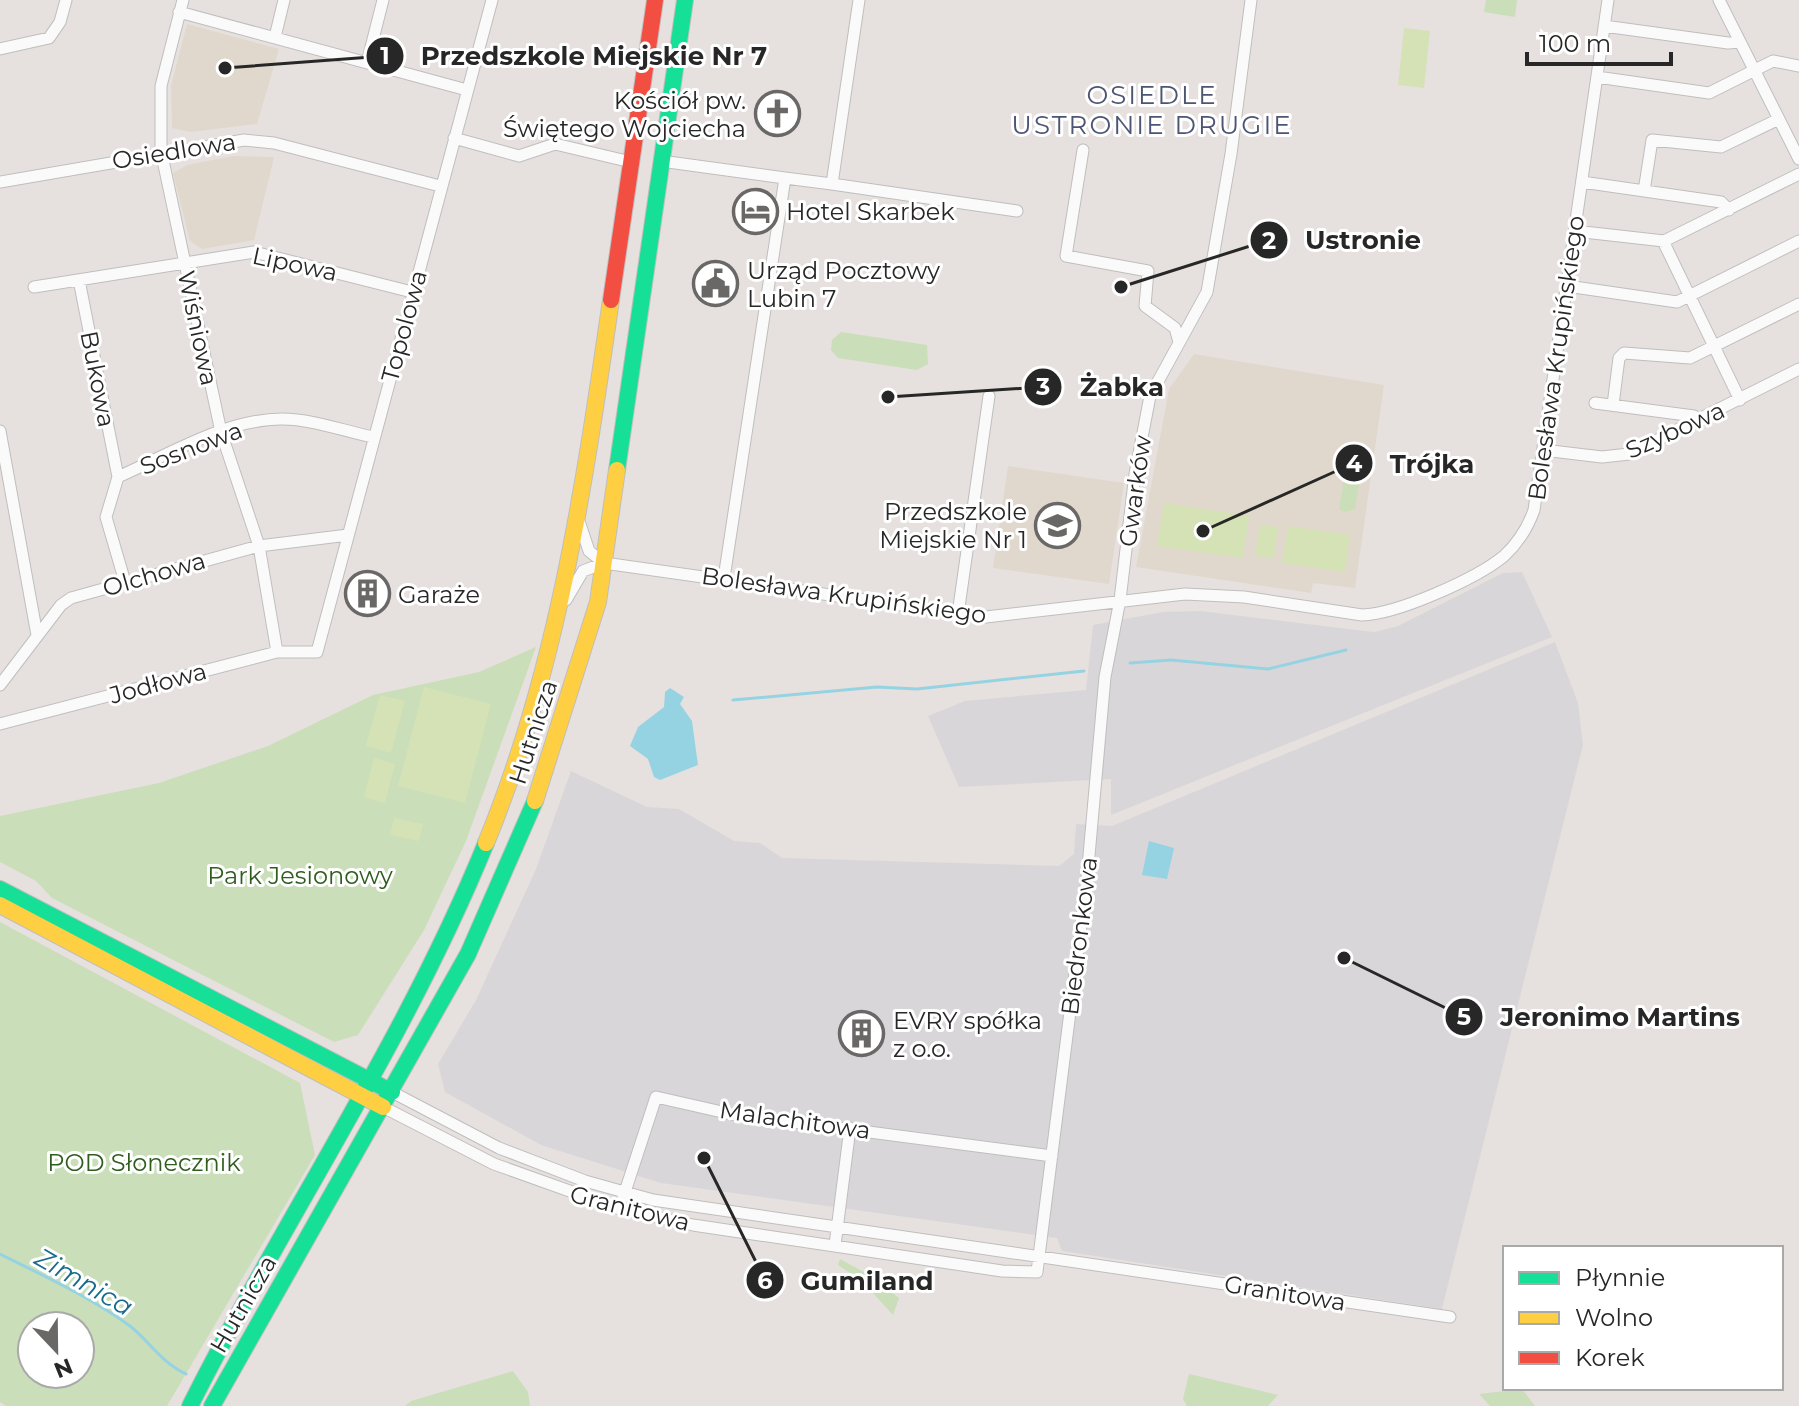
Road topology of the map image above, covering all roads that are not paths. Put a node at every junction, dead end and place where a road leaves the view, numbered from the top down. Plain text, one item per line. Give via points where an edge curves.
1 (66, 0) edge
2 (284, 0) edge
3 (383, 0) edge
4 (492, 0) edge
5 (655, 0) edge
6 (685, 0) edge
7 (859, 0) edge
8 (1251, 0) edge
9 (1608, 0) edge
10 (1719, 0) edge
11 (181, 6) edge
12 (1604, 26) junction
13 (275, 37) junction
14 (1740, 42) junction
15 (0, 49) edge
16 (367, 63) junction
17 (1799, 66) edge
18 (1755, 72) junction
19 (1597, 77) junction
20 (467, 90) junction
21 (1779, 119) junction
22 (454, 138) junction
23 (1083, 150) dead end
24 (161, 151) junction
25 (1799, 159) edge
26 (661, 161) junction
27 (631, 162) junction
28 (1799, 174) edge
29 (785, 178) junction
30 (0, 182) edge
31 (1582, 182) junction
32 (832, 184) junction
33 (440, 186) junction
34 (1644, 191) junction
35 (1729, 210) junction
36 (1017, 211) dead end
37 (1575, 231) junction
38 (1663, 241) junction
39 (1799, 241) edge
40 (184, 261) junction
41 (79, 280) junction
42 (1567, 286) junction
43 (34, 287) dead end
44 (412, 292) junction
45 (1688, 297) junction
46 (1799, 304) edge
47 (1179, 342) junction
48 (1714, 347) junction
49 (1799, 369) edge
50 (989, 396) dead end
51 (1740, 400) junction
52 (1595, 403) dead end
53 (1613, 405) junction
54 (1700, 421) junction
55 (0, 431) edge
56 (221, 432) junction
57 (373, 437) junction
58 (1543, 450) junction
59 (118, 477) junction
60 (579, 520) junction
61 (348, 535) junction
62 (259, 546) junction
63 (604, 563) junction
64 (724, 578) junction
65 (125, 582) junction
66 (1120, 600) junction
67 (564, 603) junction
68 (958, 614) junction
69 (37, 635) junction
70 (277, 652) junction
71 (317, 652) joint
72 (0, 685) edge
73 (0, 724) edge
74 (0, 889) edge
75 (0, 905) edge
76 (364, 1087) junction
77 (387, 1099) junction
78 (850, 1128) junction
79 (1052, 1156) junction
80 (625, 1192) junction
81 (620, 1209) junction
82 (836, 1227) junction
83 (835, 1245) junction
84 (1039, 1255) junction
85 (1037, 1272) joint
86 (1450, 1317) dead end
87 (190, 1406) edge
88 (212, 1406) edge

1 - 15 street via 49,38
2 - 13 street
3 - 16 street
4 - 20 street, Topolowa
5 - 27 main road, Hutnicza
6 - 26 main road, Hutnicza
7 - 32 street
8 - 47 street, Gwarków via 1207,292
9 - 12 street, Bolesława Krupińskiego
10 - 14 street
11 - 13 street
11 - 24 street, Wiśniowa via 161,86
12 - 14 street
12 - 19 street, Bolesława Krupińskiego
13 - 16 street
14 - 18 street
16 - 20 street
17 - 18 street via 1778,60
18 - 19 street via 1709,93
18 - 21 street
19 - 31 street, Bolesława Krupińskiego
20 - 22 street, Topolowa
21 - 25 street
21 - 34 street via 1721,147 1652,140
22 - 27 street via 519,156 555,144
22 - 33 street, Topolowa
23 - 47 street via 1066,256 1148,271 1145,306 1175,328
24 - 30 street, Osiedlowa
24 - 33 street, Osiedlowa via 244,140 274,143
24 - 40 street, Wiśniowa
26 - 29 street
26 - 63 main road, Hutnicza
27 - 60 main road, Hutnicza
28 - 35 street
29 - 32 street
29 - 64 street
31 - 34 street
31 - 37 street, Bolesława Krupińskiego
32 - 36 street
33 - 44 street, Topolowa
34 - 35 street via 1721,202
35 - 38 street
37 - 38 street
37 - 42 street, Bolesława Krupińskiego
38 - 45 street
39 - 45 street
40 - 41 street, Lipowa
40 - 44 street, Lipowa via 254,252
40 - 56 street, Wiśniowa
41 - 43 street, Lipowa
41 - 59 street, Bukowa
42 - 45 street via 1668,302
42 - 58 street, Bolesława Krupińskiego
44 - 57 street, Topolowa
45 - 48 street
46 - 48 street
47 - 66 street, Gwarków via 1150,396
48 - 51 street
48 - 53 street via 1687,359 1623,353
49 - 51 street, Szybowa
50 - 68 street
51 - 54 street, Szybowa
52 - 53 street
53 - 54 street
54 - 58 street, Szybowa via 1627,455
55 - 69 street
56 - 57 street, Sosnowa via 282,419
56 - 59 street, Sosnowa
56 - 62 street, Wiśniowa
57 - 61 street, Topolowa
58 - 66 street, Bolesława Krupińskiego via 1534,510 1512,547 1497,561 1391,612 1362,615 1185,594
59 - 65 street, Sosnowa via 106,517
60 - 63 street via 589,551
60 - 67 main road, Hutnicza
61 - 62 street, Olchowa
61 - 71 street, Topolowa
62 - 65 street, Olchowa
62 - 70 street, Wiśniowa
63 - 64 street, Bolesława Krupińskiego
63 - 67 street via 583,571
63 - 77 main road, Hutnicza via 576,677 519,844 468,954
64 - 68 street, Bolesława Krupińskiego
65 - 69 street, Olchowa via 66,601
66 - 68 street, Bolesława Krupińskiego via 1006,616
66 - 79 street, Biedronkowa via 1105,677 1087,878
67 - 76 main road, Hutnicza via 533,712 478,864
69 - 72 street, Olchowa
70 - 71 street, Jodłowa
70 - 73 street, Jodłowa
74 - 76 main road
75 - 76 main road
76 - 77 main road
76 - 87 main road, Hutnicza
77 - 80 street, Granitowa via 499,1148
77 - 81 street, Granitowa via 494,1164
77 - 88 main road, Hutnicza
78 - 79 street, Malachitowa
78 - 80 street, Malachitowa via 731,1114 656,1097
78 - 82 street
79 - 84 street, Biedronkowa
80 - 81 street, Malachitowa
80 - 82 street, Granitowa
81 - 83 street, Granitowa
82 - 83 street
82 - 84 street, Granitowa
83 - 85 street, Granitowa
84 - 85 street, Biedronkowa
84 - 86 street, Granitowa

